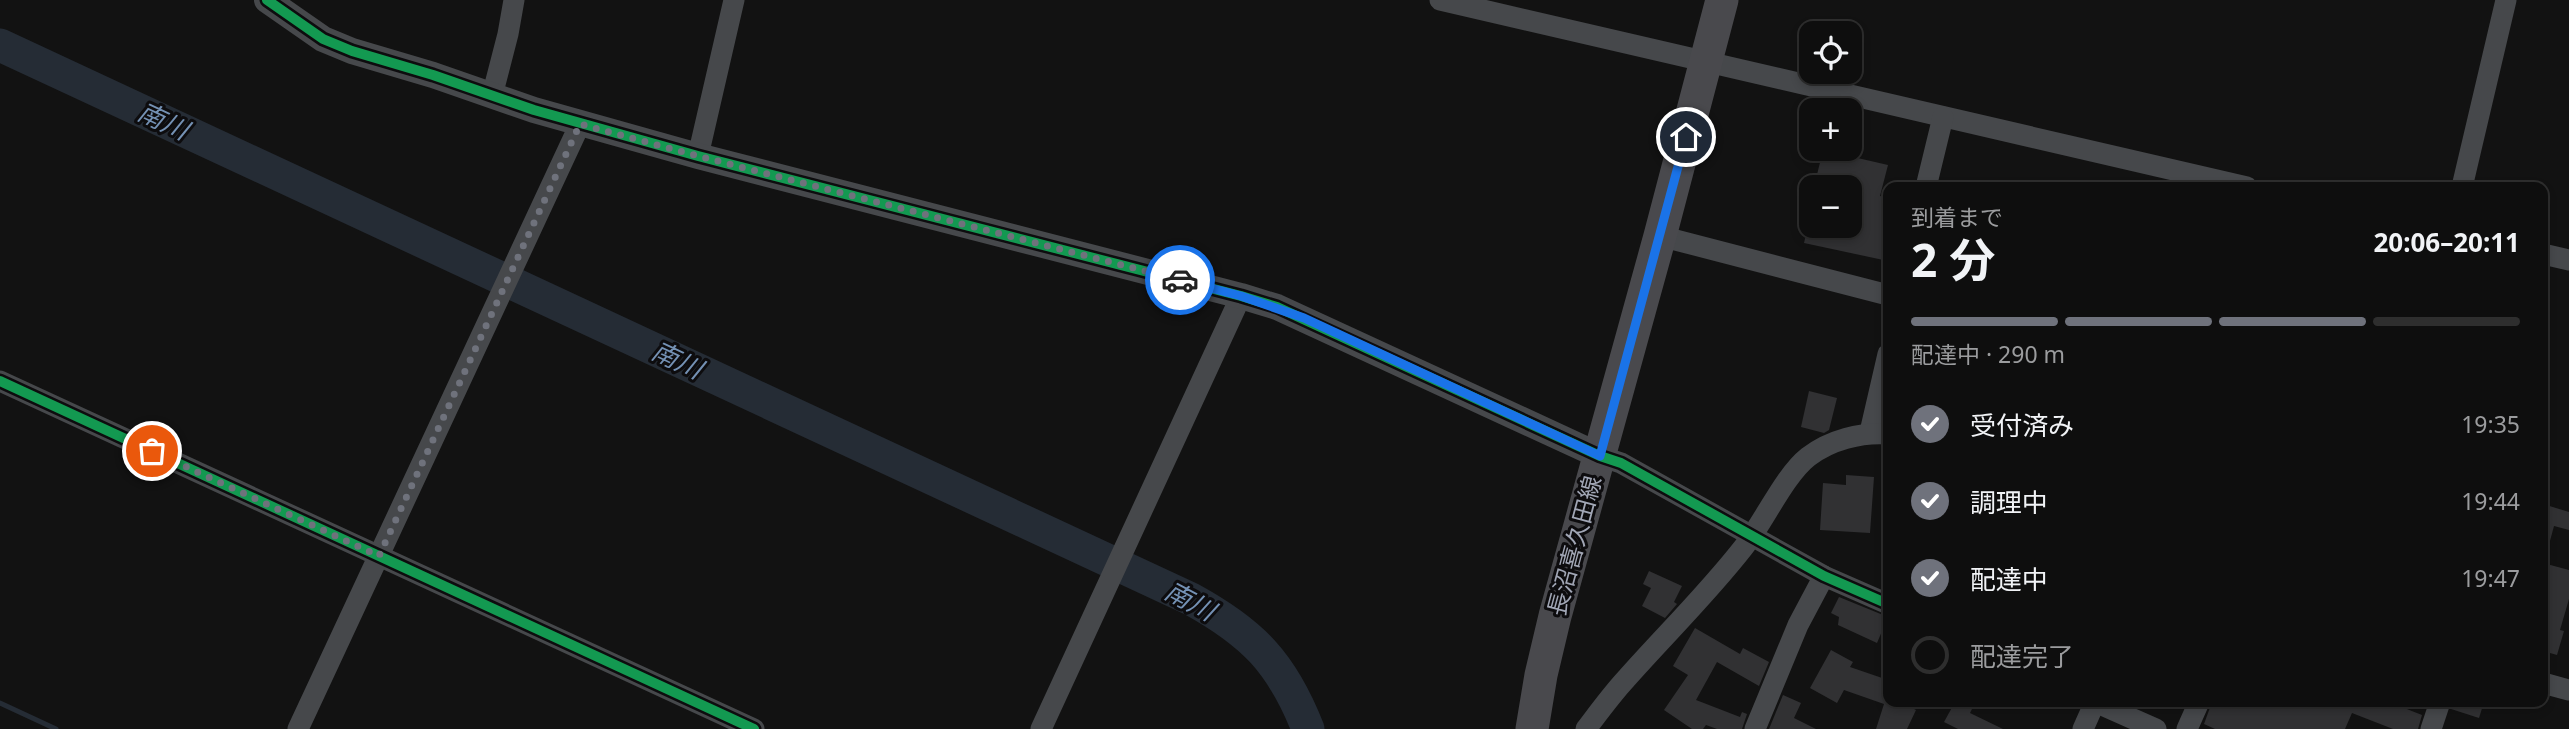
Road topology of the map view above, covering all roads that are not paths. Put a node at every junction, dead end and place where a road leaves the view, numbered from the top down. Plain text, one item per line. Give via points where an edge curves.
1 (267, 0) edge
2 (513, 0) edge
3 (734, 0) edge
4 (1440, 0) edge
5 (1722, 0) edge
6 (2505, 0) edge
7 (1705, 63) junction
8 (492, 96) junction
9 (1943, 117) junction
10 (580, 124) junction
11 (698, 156) junction
12 (1927, 182) edge
13 (2225, 182) edge
14 (2463, 182) edge
15 (1660, 236) junction
16 (2548, 255) edge
17 (2569, 260) edge
18 (1883, 294) edge
19 (1241, 296) junction
20 (0, 381) edge
21 (1883, 398) edge
22 (1879, 433) edge
23 (1600, 456) junction
24 (1753, 535) junction
25 (379, 556) junction
26 (1824, 576) junction
27 (1883, 602) edge
28 (2548, 684) edge
29 (2569, 690) edge
30 (2093, 707) edge
31 (2106, 707) edge
32 (2197, 707) edge
33 (2438, 707) edge
34 (298, 729) edge
35 (754, 729) edge
36 (1041, 729) edge
37 (1532, 729) edge
38 (1586, 729) edge
39 (1755, 729) edge
40 (2083, 729) edge
41 (2156, 729) edge
42 (2187, 729) edge
43 (2431, 729) edge

1 - 8 street via 323,39
2 - 8 street
3 - 11 street
4 - 7 street
5 - 7 main road, 長沼喜久田線
6 - 14 street
7 - 9 street
7 - 15 main road, 長沼喜久田線
8 - 10 street
9 - 12 street
9 - 13 street
10 - 11 street
10 - 25 street
11 - 19 street
15 - 18 street
15 - 23 main road, 長沼喜久田線
16 - 17 street
19 - 23 street via 1304,318
19 - 36 street
20 - 25 street
21 - 22 street
22 - 24 street via 1834,442 1807,458
23 - 24 street
23 - 37 main road, 長沼喜久田線 via 1555,616
24 - 26 street
24 - 38 street
25 - 34 street
25 - 35 street
26 - 27 street
26 - 39 street via 1798,625
28 - 29 street
30 - 40 street
31 - 41 street
32 - 42 street
33 - 43 street

